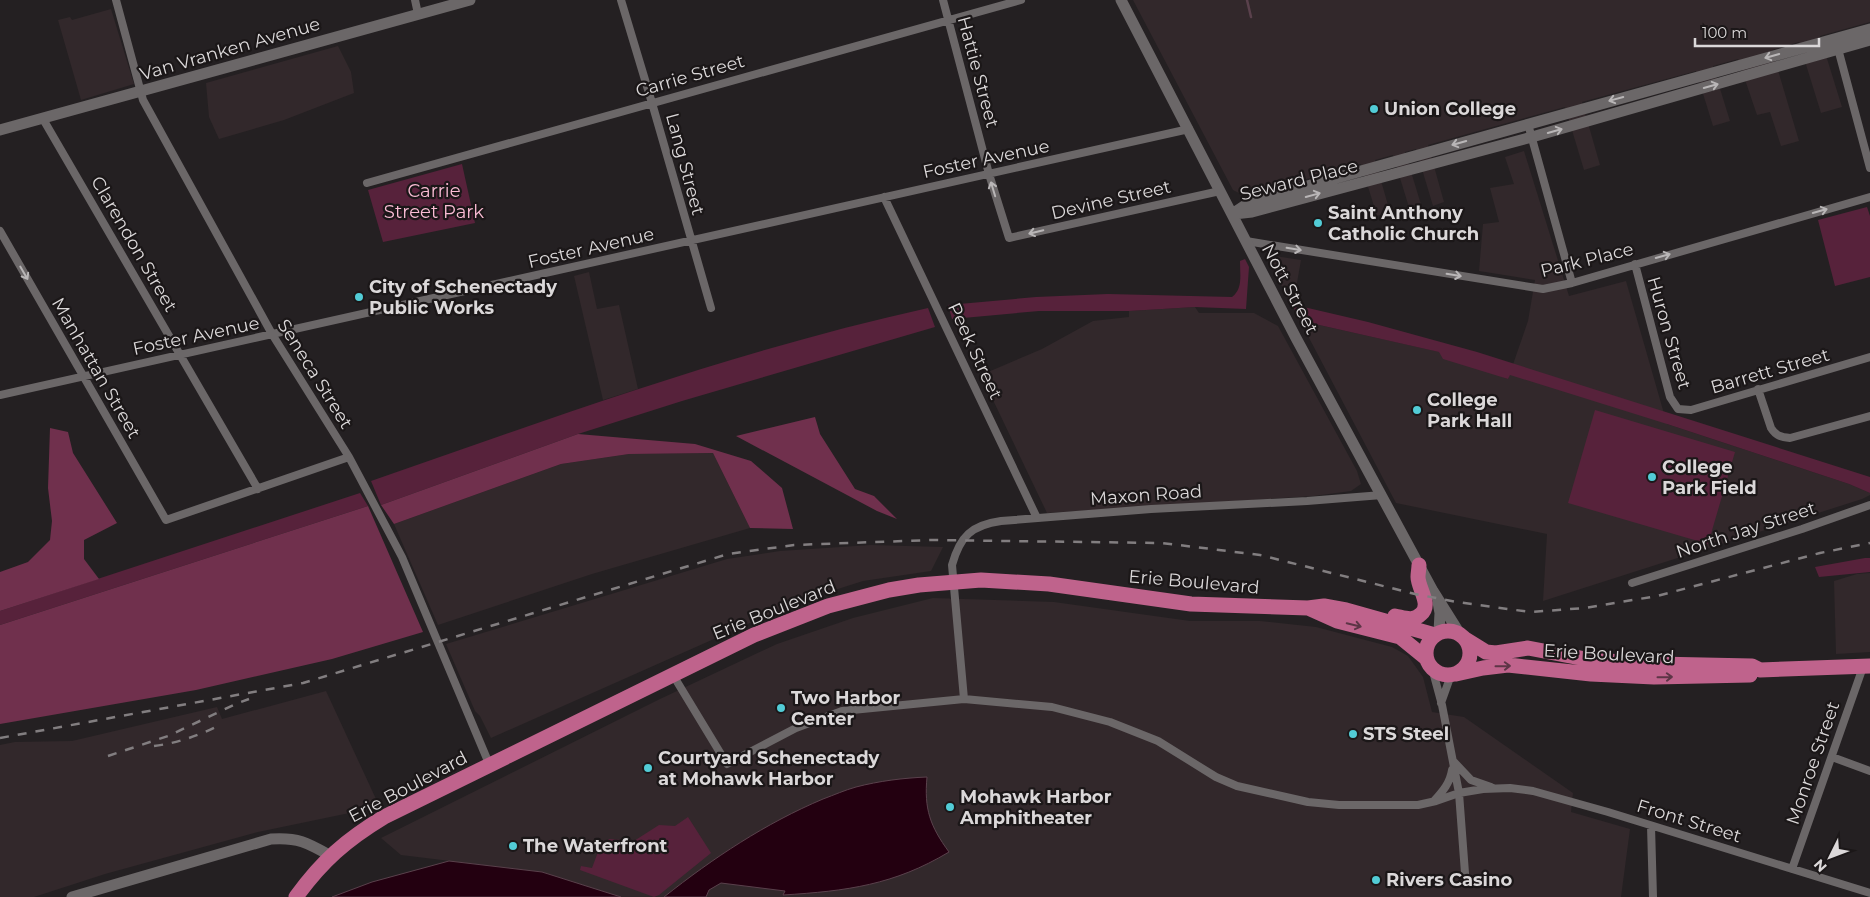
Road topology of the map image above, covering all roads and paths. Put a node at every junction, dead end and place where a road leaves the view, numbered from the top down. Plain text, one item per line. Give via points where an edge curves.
1 (116, 0) edge
2 (415, 0) edge
3 (470, 0) edge
4 (621, 0) edge
5 (943, 0) edge
6 (1021, 0) edge
7 (1121, 0) edge
8 (418, 14) junction
9 (949, 20) junction
10 (1870, 29) edge
11 (1870, 40) edge
12 (1836, 44) junction
13 (141, 92) junction
14 (652, 102) junction
15 (43, 119) junction
16 (1528, 124) junction
17 (1189, 129) junction
18 (0, 130) edge
19 (1532, 137) junction
20 (1870, 168) edge
21 (988, 174) junction
22 (368, 183) dead end
23 (1220, 191) junction
24 (884, 196) junction
25 (1870, 197) edge
26 (1232, 214) junction
27 (0, 231) edge
28 (1009, 238) joint
29 (691, 241) junction
30 (1246, 241) junction
31 (1634, 264) junction
32 (1572, 283) junction
33 (711, 308) dead end
34 (272, 334) junction
35 (180, 354) junction
36 (1870, 357) edge
37 (83, 376) junction
38 (1758, 389) junction
39 (0, 395) edge
40 (1678, 409) joint
41 (1870, 416) edge
42 (349, 457) junction
43 (258, 489) junction
44 (1382, 495) junction
45 (1870, 505) edge
46 (1038, 518) junction
47 (1419, 565) junction
48 (953, 581) junction
49 (1632, 583) dead end
50 (1433, 591) junction
51 (1308, 608) junction
52 (1380, 620) junction
53 (1437, 634) junction
54 (1463, 637) junction
55 (1429, 663) junction
56 (1866, 666) edge
57 (1760, 670) junction
58 (673, 675) junction
59 (1453, 675) junction
60 (964, 699) junction
61 (1441, 703) junction
62 (1832, 757) junction
63 (1452, 760) junction
64 (490, 766) junction
65 (1870, 771) edge
66 (1496, 788) junction
67 (1459, 793) junction
68 (1433, 802) junction
69 (1652, 826) junction
70 (326, 859) junction
71 (1792, 868) junction
72 (1465, 873) dead end
73 (1870, 893) edge
74 (72, 897) edge
75 (296, 897) edge
76 (1653, 897) edge

1 - 13 street, Seneca Street
2 - 8 street
3 - 8 street, Van Vranken Avenue
4 - 14 street, Lang Street
5 - 9 street, Hattie Street
6 - 9 street, Carrie Street
7 - 17 street, Nott Street
8 - 13 street, Van Vranken Avenue
9 - 14 street, Carrie Street
9 - 21 street, Hattie Street
10 - 12 street, Seward Place
11 - 12 street, Seward Place
12 -> 16 street, Seward Place
19 -> 12 street, Seward Place
12 - 20 street
13 - 15 street, Van Vranken Avenue
13 - 34 street, Seneca Street
14 - 22 street, Carrie Street
14 - 29 street, Lang Street
15 - 18 street, Van Vranken Avenue
15 - 35 street, Clarendon Street
16 - 19 street
16 -> 26 street, Seward Place via 1250,202
17 - 21 street, Foster Avenue
17 - 23 street, Nott Street
26 -> 19 street, Seward Place via 1252,212
19 - 32 street
21 - 24 street, Foster Avenue
28 -> 21 street, Hattie Street
23 - 26 street, Nott Street
23 -> 28 street, Devine Street
24 - 29 street, Foster Avenue
24 - 46 street, Peek Street
31 -> 25 street, Park Place
26 - 30 street, Nott Street
27 -> 37 street, Manhattan Street
29 - 33 street, Lang Street
29 - 34 street, Foster Avenue
30 -> 32 street, Park Place via 1543,289
30 - 44 street, Nott Street
31 - 32 street, Park Place
31 - 40 street, Huron Street via 1670,397
34 - 35 street, Foster Avenue
34 - 42 street, Seneca Street
35 - 37 street, Foster Avenue
35 - 43 street, Clarendon Street
36 - 38 street, Barrett Street
37 - 39 street, Foster Avenue
37 - 43 street, Manhattan Street via 166,520
38 - 40 street, Barrett Street via 1691,410
38 - 41 street via 1774,434 1783,437 1790,438
42 - 43 street
42 - 64 street, Seneca Street via 402,557
44 - 46 street, Maxon Road
44 - 47 street, Nott Street
45 - 49 street, North Jay Street
46 - 48 street, Maxon Road via 985,524 971,530 956,548
47 - 50 street, Nott Street
47 - 52 highway via 1418,578 1425,612 1411,620 1389,614
48 - 51 highway, Erie Boulevard via 1049,584 1191,604
48 - 58 highway, Erie Boulevard via 889,590 828,606 754,635
48 - 60 street, Maxon Road
50 - 53 street, Nott Street via 1440,606
50 - 54 street, Nott Street
51 - 52 highway, Erie Boulevard via 1324,606
51 -> 55 highway, Erie Boulevard via 1337,621 1400,637
52 - 53 highway, Erie Boulevard
53 - 54 highway via 1448,631
53 - 55 highway via 1427,645
54 - 57 highway, Erie Boulevard via 1486,652 1528,648 1591,660 1752,666
54 - 59 highway via 1470,650 1469,662
55 - 59 highway via 1443,675
55 - 61 street
56 - 57 highway, Erie Boulevard
56 - 62 street, Monroe Street
59 -> 57 highway, Erie Boulevard via 1508,666 1654,677 1751,675
58 - 60 street, Front Street via 727,764 796,728 842,711
58 - 64 highway, Erie Boulevard
59 - 61 street
60 - 68 street, Front Street via 1052,708 1110,722 1158,741 1216,777 1237,786 1308,802 1339,806
61 - 63 street
62 - 65 street
62 - 71 street, Monroe Street
63 - 66 street, Front Street via 1472,780
63 - 67 street
63 - 68 street via 1451,778
64 - 70 highway, Erie Boulevard via 384,817
66 - 67 street, Front Street
66 - 69 street, Front Street via 1534,791
67 - 68 street, Front Street
67 - 72 street
69 - 71 street, Front Street
69 - 76 street
70 - 74 street via 307,843 271,838
70 - 75 highway, Erie Boulevard
71 - 73 street, Front Street

